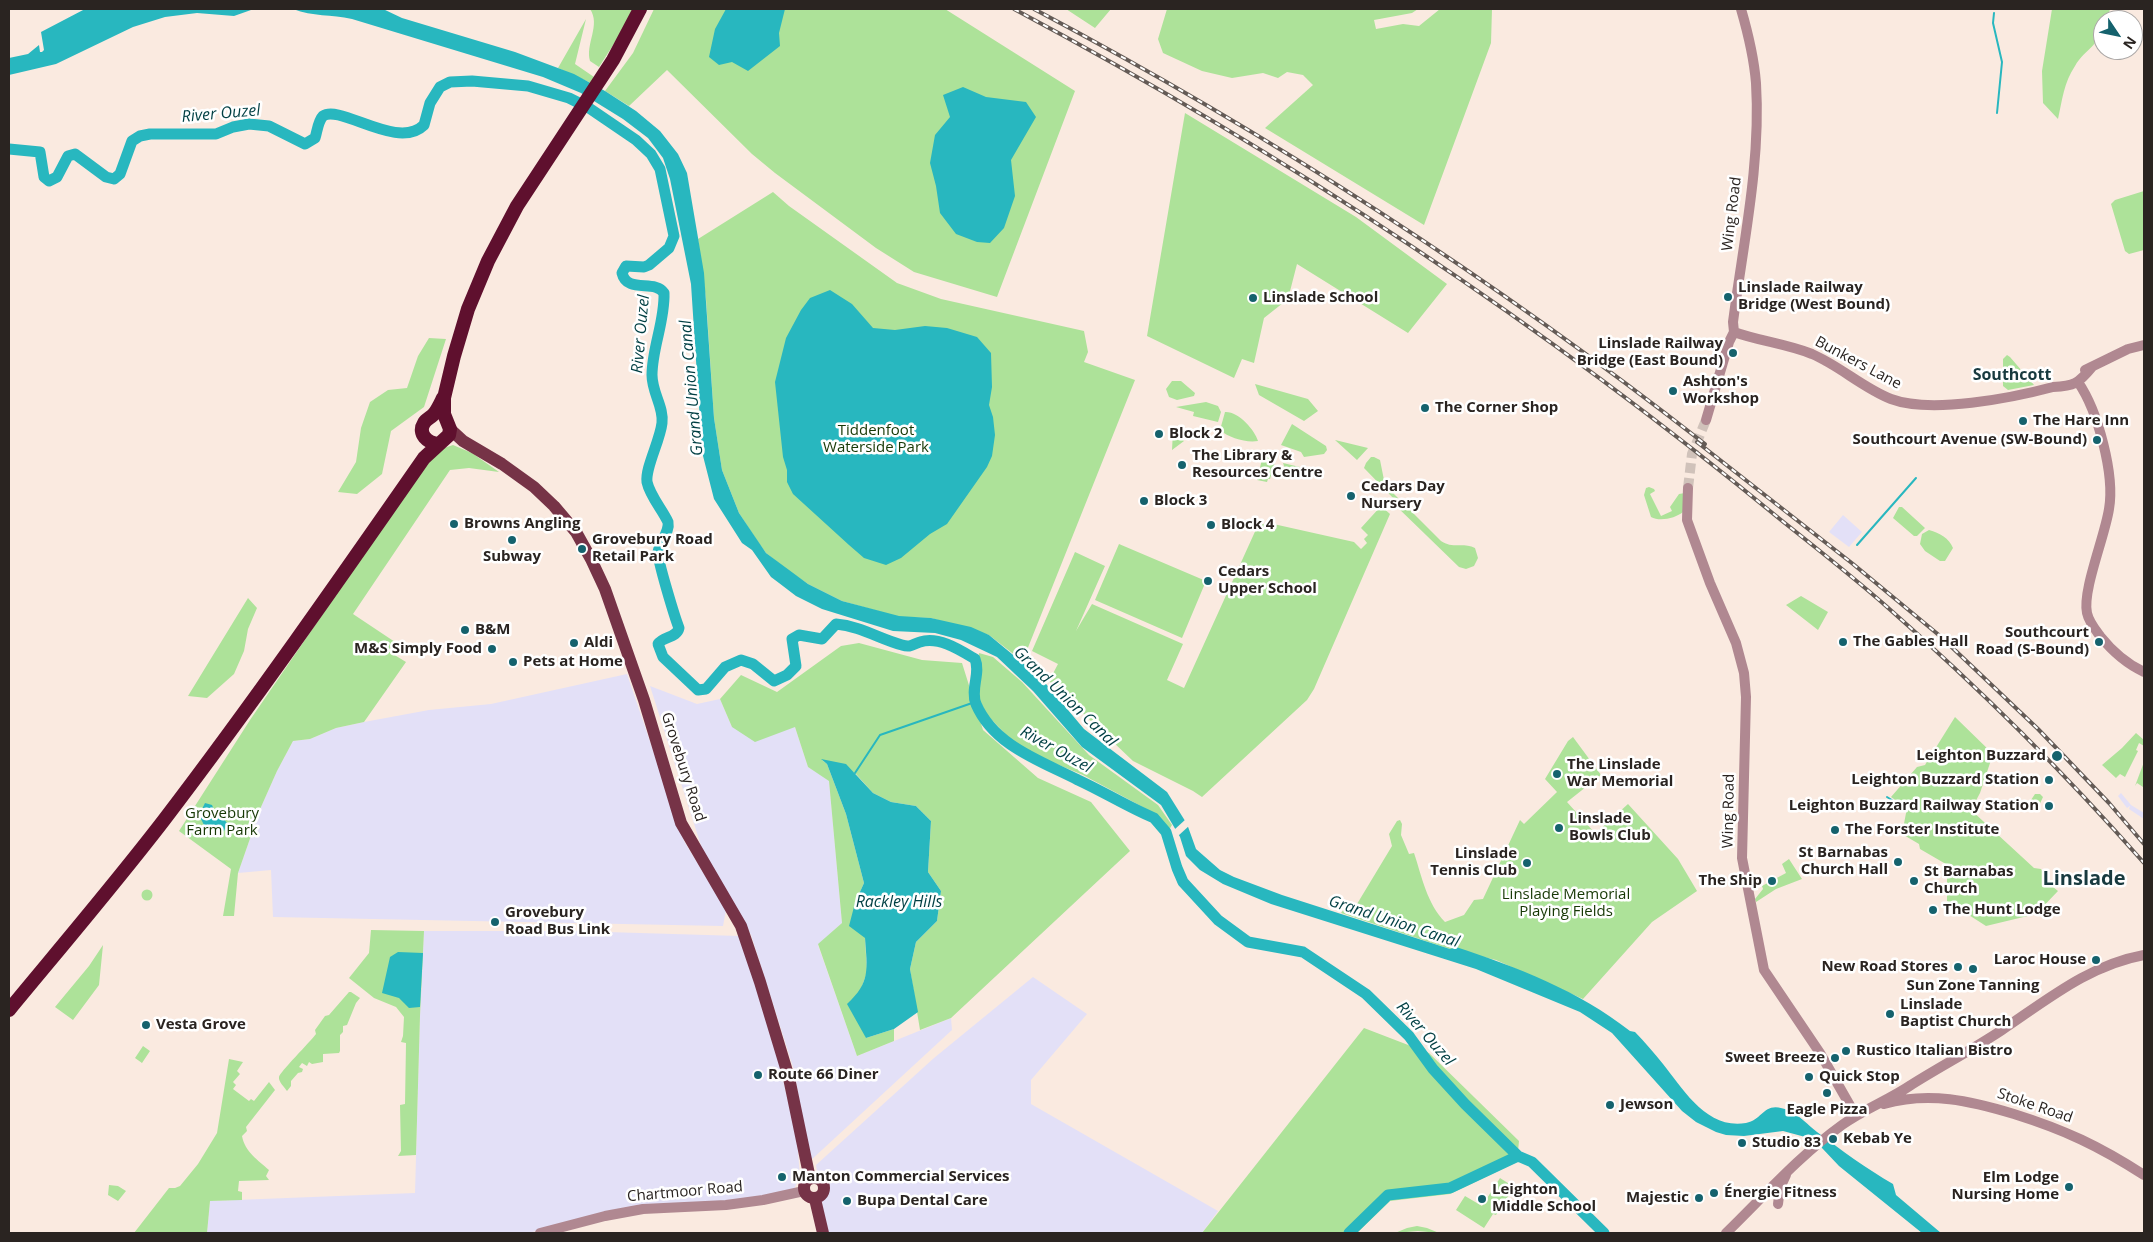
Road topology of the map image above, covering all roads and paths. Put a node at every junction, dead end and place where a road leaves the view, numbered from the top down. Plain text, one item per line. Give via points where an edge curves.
1 (640, 9) edge
2 (1741, 9) edge
3 (1734, 332) junction
4 (2144, 345) edge
5 (2078, 382) junction
6 (1706, 420) tunnel mouth
7 (439, 431) junction
8 (1688, 488) tunnel mouth
9 (2144, 672) edge
10 (2144, 955) edge
11 (9, 1010) edge
12 (1910, 1087) junction
13 (1907, 1099) junction
14 (1849, 1105) junction
15 (1871, 1108) junction
16 (1855, 1116) junction
17 (1845, 1123) junction
18 (1789, 1170) junction
19 (2144, 1175) edge
20 (810, 1179) junction
21 (804, 1191) junction
22 (815, 1198) junction
23 (1778, 1204) dead end
24 (540, 1233) edge
25 (823, 1233) edge
26 (1726, 1233) edge

1 - 7 highway via 570,128 517,206 488,261 468,309 454,356
2 - 3 street, Wing Road via 1753,58 1757,110
3 - 5 street, Bunkers Lane via 1811,354 1877,393 1909,405 1949,405 2033,392 2061,381
3 - 6 street, Wing Road
4 - 5 street via 2128,349 2092,367
5 - 9 street via 2098,427 2110,485 2106,528 2087,594 2087,615 2112,649
7 - 11 highway via 424,458 170,813
7 - 20 main road, Grovebury Road via 463,441 517,475 554,506 576,532 598,574 644,700 681,823 741,926 789,1078
8 - 14 street, Wing Road via 1687,520 1736,643 1744,673 1742,858 1764,970 1820,1053
10 - 12 street via 2104,967 2046,999
12 - 13 street
12 - 15 street
13 - 15 street, Stoke Road
13 - 19 street, Stoke Road via 1953,1098 2033,1120 2083,1139
14 - 16 street, Wing Road
14 - 17 street
15 - 16 street
16 - 17 street
17 - 18 street
18 - 23 street via 1780,1188
18 - 26 street
20 - 21 main road via 805,1183
20 - 22 main road, Grovebury Road via 818,1179 824,1186 823,1193
21 - 22 main road via 807,1197
21 - 24 street, Chartmoor Road via 726,1205 643,1209
22 - 25 main road, Grovebury Road

